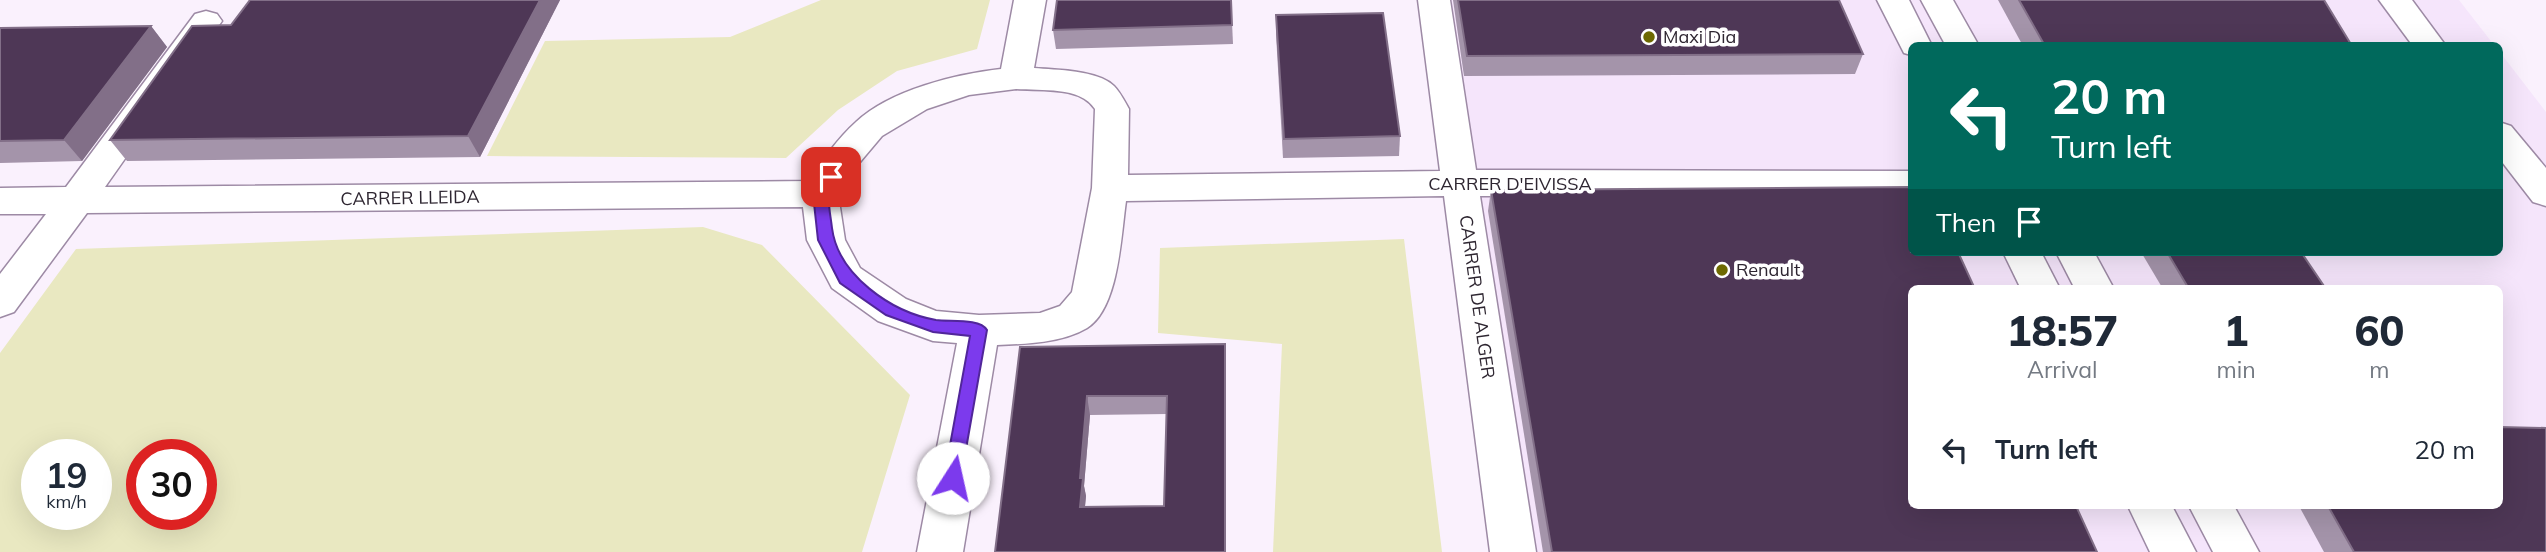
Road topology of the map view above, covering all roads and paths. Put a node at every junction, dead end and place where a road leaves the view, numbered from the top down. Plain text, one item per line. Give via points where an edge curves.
1 (1030, 0) edge
2 (1434, 0) edge
3 (1893, 0) edge
4 (1937, 0) edge
5 (2395, 0) edge
6 (206, 21) dead end
7 (1914, 42) edge
8 (1961, 42) edge
9 (2427, 42) edge
10 (1016, 78) junction
11 (2503, 139) edge
12 (2503, 181) edge
13 (1462, 183) junction
14 (1908, 184) edge
15 (2542, 184) edge
16 (1110, 188) junction
17 (820, 194) junction
18 (0, 201) edge
19 (76, 201) junction
20 (2024, 256) edge
21 (2077, 256) edge
22 (2038, 285) edge
23 (2093, 285) edge
24 (0, 302) edge
25 (979, 330) junction
26 (2152, 509) edge
27 (2213, 509) edge
28 (940, 552) edge
29 (1513, 552) edge
30 (2173, 552) edge
31 (2236, 552) edge

1 - 10 street
2 - 13 street, CARRER DE ALGER
3 - 7 street
4 - 8 street
5 - 9 street
6 - 19 street
10 - 16 street via 1076,82 1101,92 1112,109
10 - 17 street via 965,84 915,101 870,128 842,159
11 - 15 street
12 - 15 street
13 - 14 street, CARRER D'EIVISSA
13 - 16 street, CARRER D'EIVISSA
13 - 29 street, CARRER DE ALGER
16 - 25 street via 1091,297 1074,317 1040,328
17 - 19 street, CARRER LLEIDA
17 - 25 street via 826,240 846,278 892,310 933,326
18 - 19 street, CARRER LLEIDA
19 - 24 street
20 - 22 street
21 - 23 street
25 - 28 street
26 - 30 street
27 - 31 street

